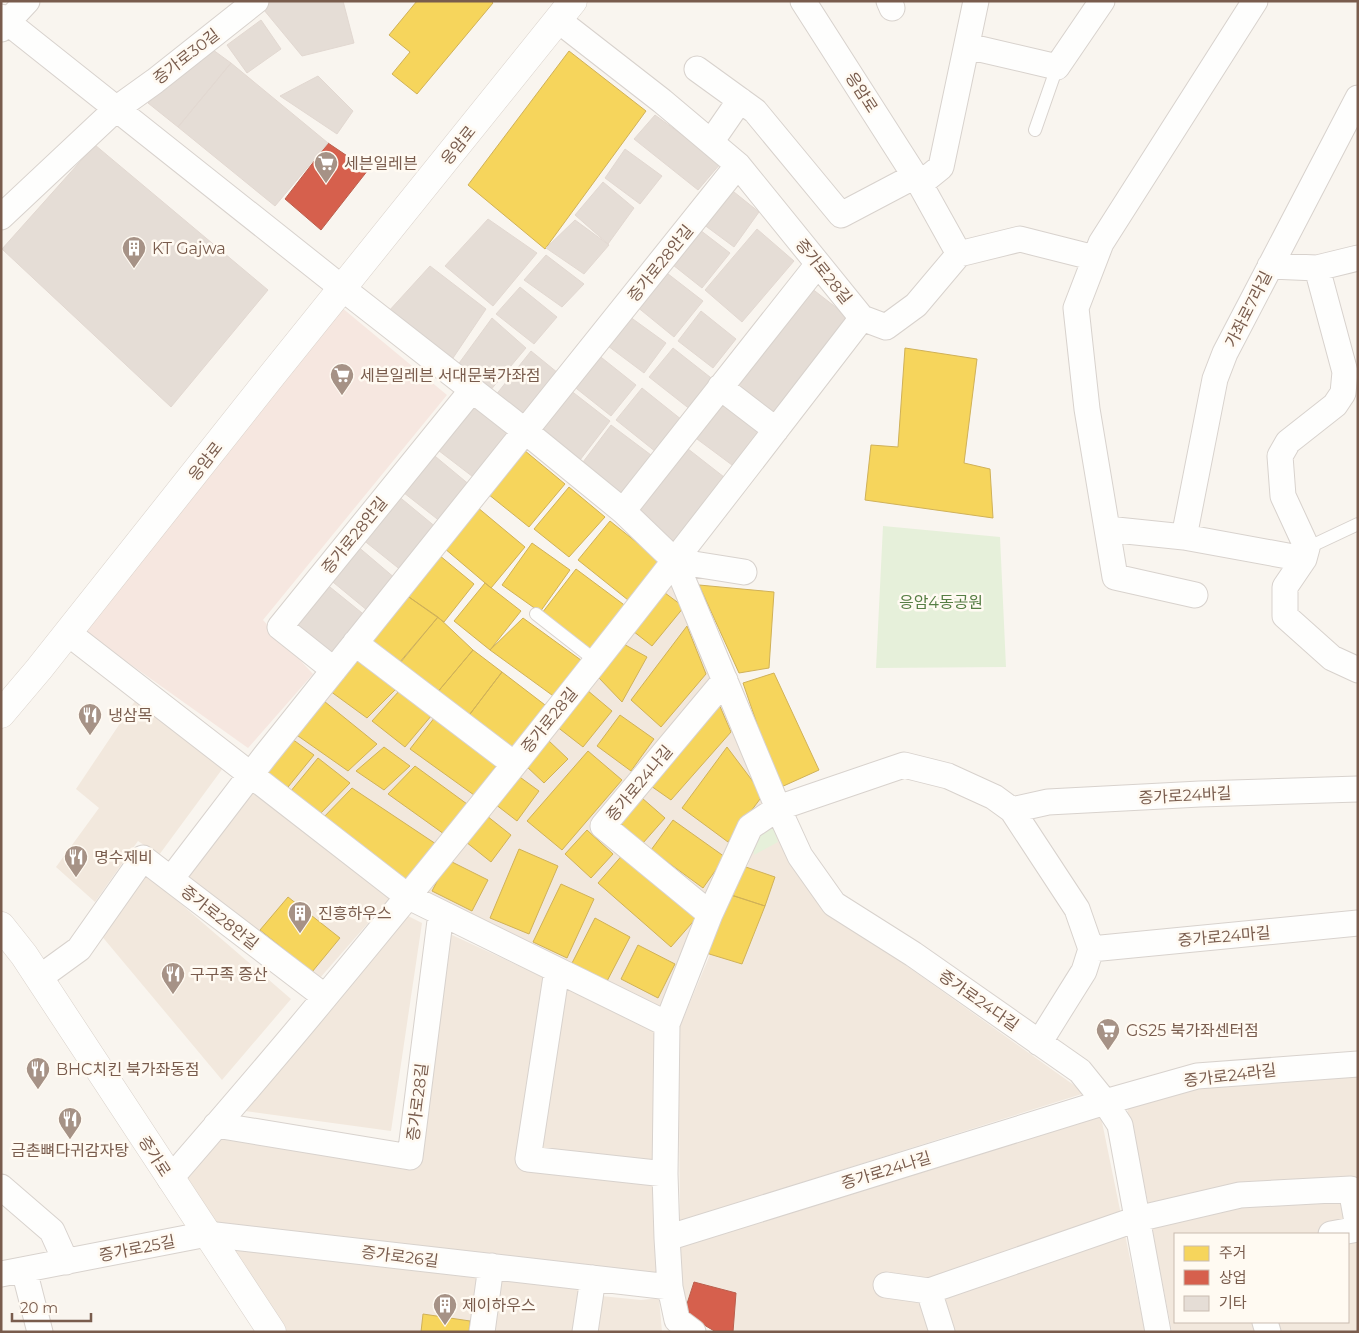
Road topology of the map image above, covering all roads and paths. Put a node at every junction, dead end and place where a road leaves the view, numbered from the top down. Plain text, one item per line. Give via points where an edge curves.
1 (28, 1) edge
2 (256, 1) edge
3 (804, 1) edge
4 (976, 1) edge
5 (1102, 1) edge
6 (1255, 1) edge
7 (566, 11) edge
8 (4, 23) edge
9 (967, 46) junction
10 (1056, 68) junction
11 (697, 69) dead end
12 (1358, 98) edge
13 (740, 100) junction
14 (116, 109) junction
15 (1035, 130) dead end
16 (711, 142) junction
17 (738, 165) junction
18 (917, 180) junction
19 (1, 217) edge
20 (959, 254) junction
21 (1095, 258) junction
22 (1358, 258) edge
23 (818, 264) junction
24 (1270, 266) junction
25 (1317, 268) junction
26 (342, 288) junction
27 (862, 318) junction
28 (720, 387) junction
29 (472, 390) junction
30 (776, 430) junction
31 (525, 431) junction
32 (623, 511) junction
33 (1358, 524) edge
34 (1107, 529) junction
35 (1184, 537) junction
36 (1306, 553) junction
37 (675, 562) junction
38 (744, 572) dead end
39 (1196, 594) dead end
40 (536, 614) dead end
41 (68, 633) junction
42 (355, 643) junction
43 (596, 661) junction
44 (334, 670) junction
45 (1358, 670) edge
46 (725, 680) junction
47 (1, 714) edge
48 (514, 764) junction
49 (250, 776) junction
50 (1358, 789) edge
51 (778, 808) junction
52 (1012, 810) junction
53 (171, 879) junction
54 (407, 896) junction
55 (441, 912) junction
56 (710, 914) junction
57 (1358, 923) edge
58 (1, 926) edge
59 (1090, 949) junction
60 (557, 970) junction
61 (39, 978) junction
62 (325, 997) junction
63 (667, 1024) junction
64 (1039, 1043) junction
65 (1358, 1064) edge
66 (1105, 1102) junction
67 (216, 1125) junction
68 (665, 1174) junction
69 (170, 1179) junction
70 (1, 1187) edge
71 (1137, 1219) junction
72 (1358, 1228) edge
73 (1336, 1233) edge
74 (207, 1234) junction
75 (666, 1238) junction
76 (66, 1262) junction
77 (491, 1266) junction
78 (13, 1272) edge
79 (593, 1278) junction
80 (886, 1285) dead end
81 (670, 1287) junction
82 (928, 1291) junction
83 (40, 1332) edge
84 (272, 1332) edge
85 (482, 1332) edge
86 (584, 1332) edge
87 (693, 1332) edge
88 (942, 1332) edge
89 (1158, 1332) edge

1 - 8 street
2 - 14 street, 증가로30길
3 - 18 street, 응암로
4 - 9 street
5 - 10 street
6 - 21 street via 1101,243
7 - 16 street, 증가로28길
7 - 26 main road, 응암로
8 - 14 street
9 - 10 street
9 - 18 street via 942,167
10 - 15 lane
11 - 13 street
12 - 24 street, 가좌로7라길
13 - 16 street
13 - 18 street via 755,111 841,215
14 - 19 street, 증가로30길
14 - 26 street
16 - 17 street, 증가로28길
17 - 23 street, 증가로28길
17 - 31 street, 증가로28안길
18 - 20 street, 응암로
20 - 21 street via 1020,239
20 - 27 street via 916,304 886,327
21 - 34 street via 1076,308 1086,409
22 - 25 street
23 - 27 street, 증가로28길
23 - 28 street
24 - 25 street
24 - 35 street, 가좌로7라길 via 1215,379
25 - 36 street via 1345,372 1343,394 1335,405 1288,442 1280,456 1283,496
26 - 29 street
26 - 41 main road, 응암로
27 - 30 street, 증가로28길
28 - 30 street
28 - 32 street
29 - 31 street
29 - 44 street, 증가로28안길 via 280,628
30 - 37 street, 증가로28길
31 - 32 street
31 - 42 street, 증가로28안길
32 - 37 street
33 - 36 lane
34 - 35 street
34 - 39 street via 1115,577
35 - 36 street
36 - 45 street via 1285,587 1285,616 1332,658
37 - 38 street
37 - 43 street, 증가로28길
37 - 46 street
40 - 43 lane
41 - 47 main road, 응암로
41 - 49 street
42 - 44 street, 증가로28안길
42 - 48 street
43 - 48 street, 증가로28길
44 - 49 street, 증가로28안길
46 - 51 street
46 - 56 street, 증가로24나길 via 604,826
48 - 54 street, 증가로28길
49 - 53 street, 증가로28안길
49 - 54 street
50 - 52 street, 증가로24바길 via 1048,802
51 - 52 street via 904,764 948,776 994,797
51 - 56 street via 750,827
51 - 64 street, 증가로24다길 via 800,856 834,904
52 - 59 street via 1077,909
53 - 61 street via 143,858 79,949
53 - 62 street, 증가로28안길
54 - 55 street
54 - 62 street, 증가로28길
55 - 60 street
55 - 67 street, 증가로28길 via 410,1156
56 - 63 street
57 - 59 street, 증가로24마길
58 - 61 main road, 증가로
59 - 64 street via 1084,971
60 - 63 street
60 - 68 street via 528,1159
61 - 69 main road, 증가로
62 - 67 street, 증가로28길
63 - 68 street
64 - 66 street, 증가로24다길 via 1080,1072
65 - 66 street, 증가로24라길 via 1197,1076
66 - 71 street, 증가로24다길 via 1120,1125
66 - 75 street, 증가로24나길
67 - 69 street, 증가로28길
68 - 75 street
69 - 74 main road, 증가로
70 - 76 street via 52,1231
71 - 72 street via 1240,1195 1351,1189
71 - 82 street
71 - 89 street, 증가로24다길
72 - 73 street
74 - 76 street, 증가로25길
74 - 77 street, 증가로26길
74 - 84 main road, 증가로
75 - 81 street
76 - 78 street, 증가로25길
77 - 79 street, 증가로26길
77 - 85 street
78 - 83 street
79 - 81 street, 증가로26길
79 - 86 street
80 - 82 street
81 - 87 street via 677,1320
82 - 88 street

